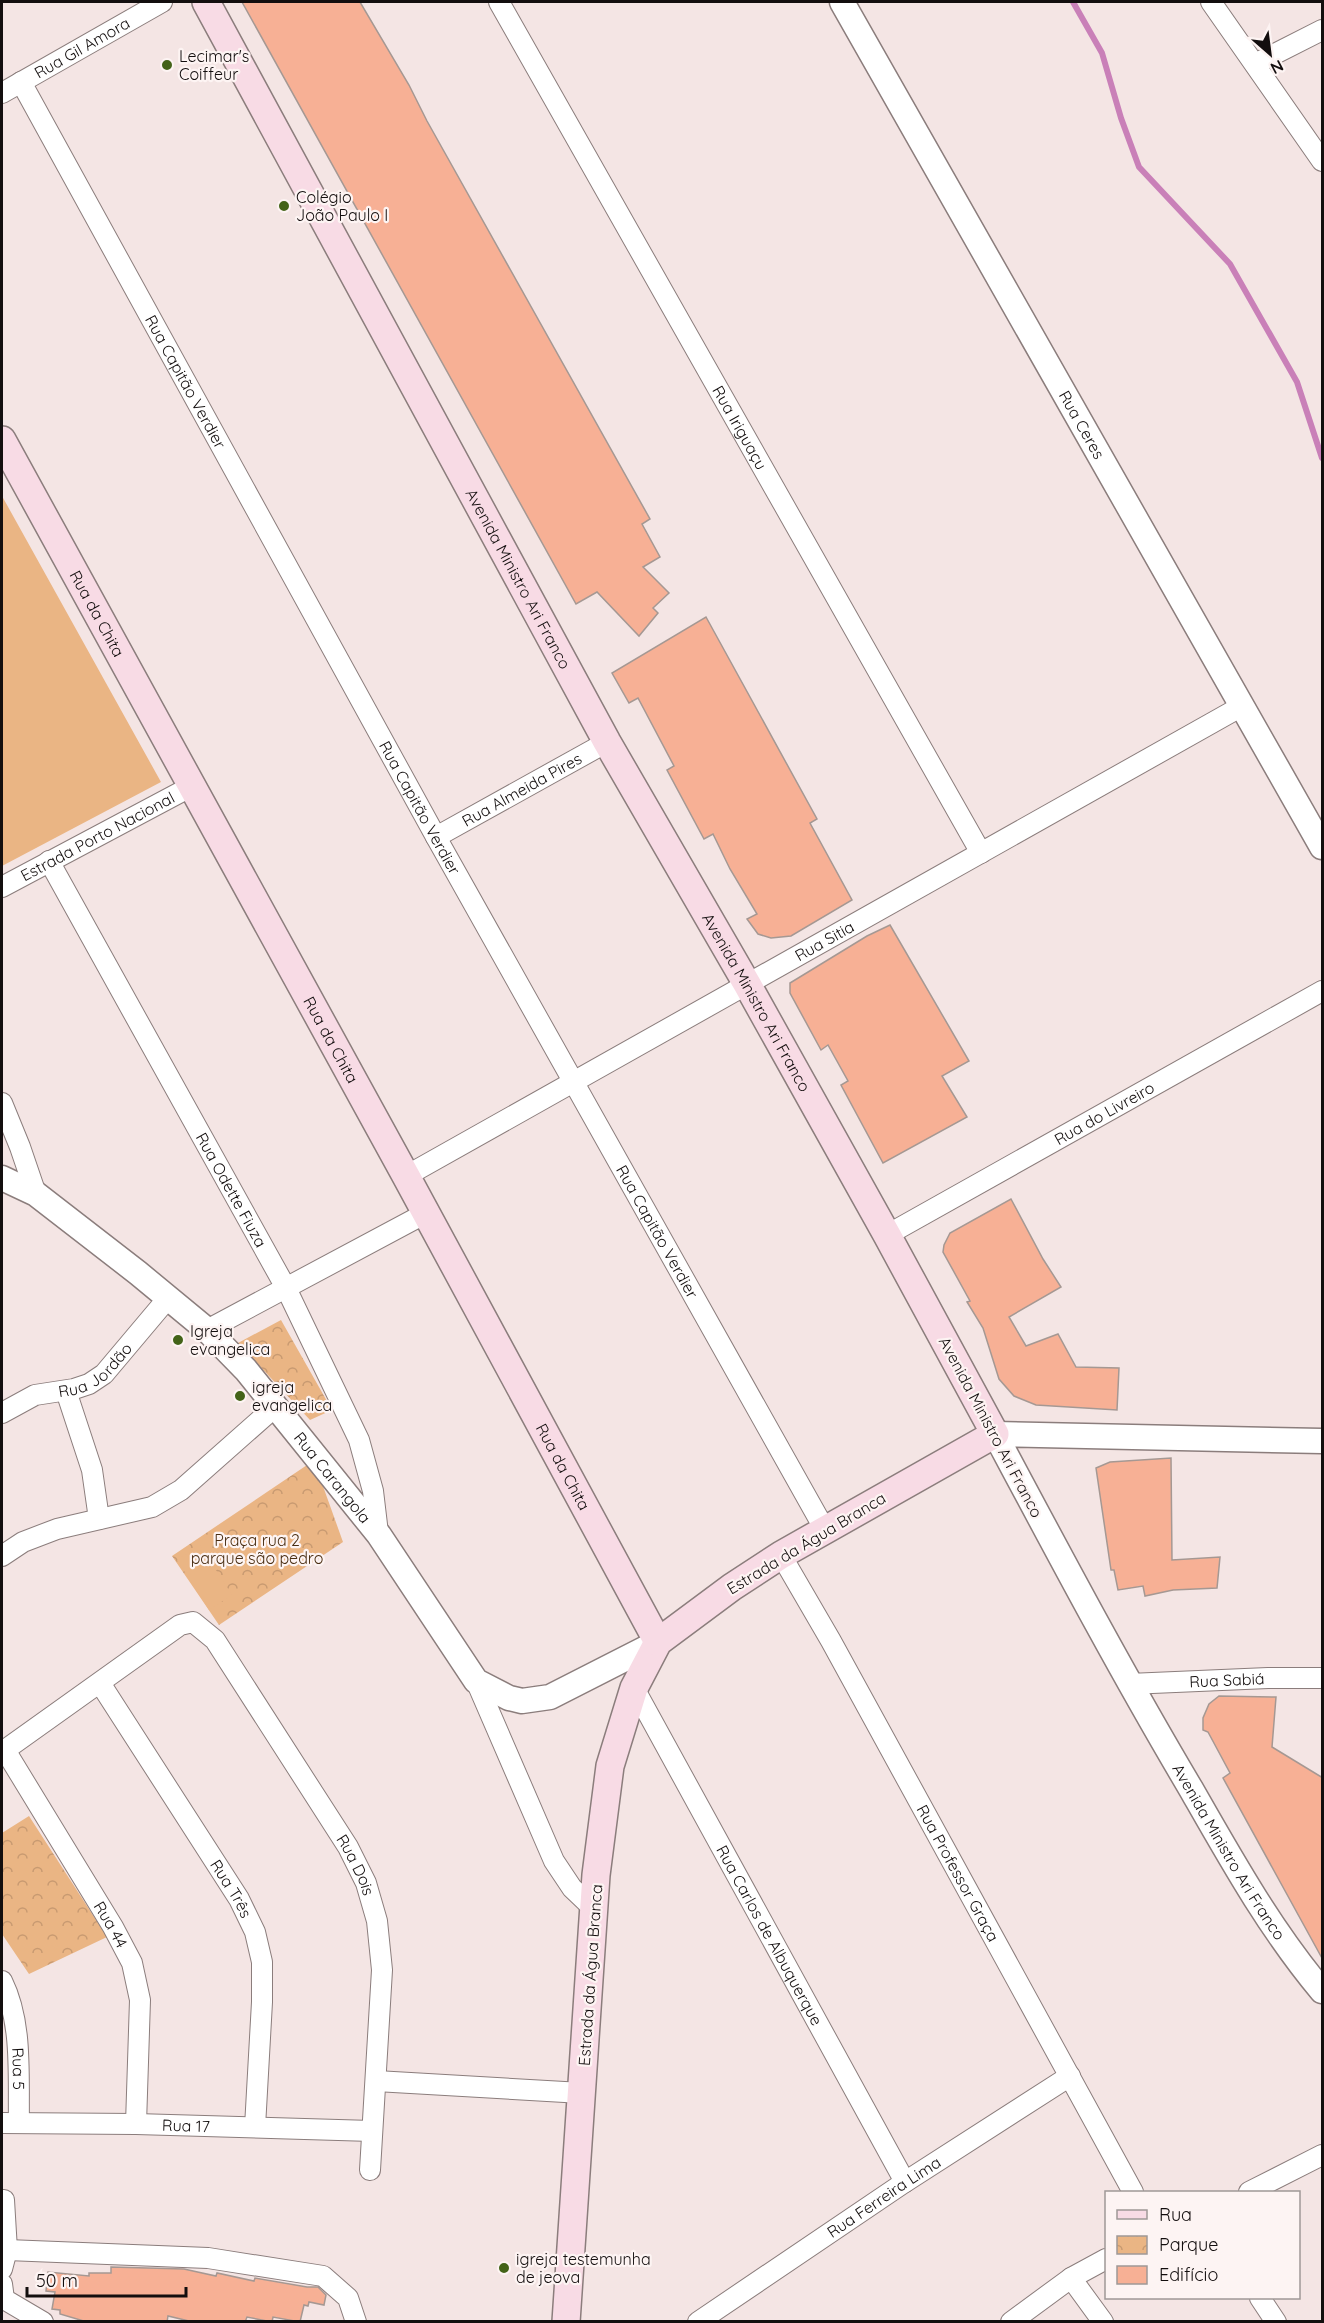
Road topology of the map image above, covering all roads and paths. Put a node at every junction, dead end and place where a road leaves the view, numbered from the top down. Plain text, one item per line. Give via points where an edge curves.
1 (162, 2) edge
2 (206, 2) edge
3 (499, 2) edge
4 (842, 2) edge
5 (1211, 2) edge
6 (1323, 30) edge
7 (1255, 64) junction
8 (21, 82) junction
9 (2, 93) edge
10 (1323, 161) edge
11 (2, 440) edge
12 (1242, 706) junction
13 (607, 742) junction
14 (192, 786) junction
15 (436, 837) junction
16 (1323, 847) edge
17 (981, 853) junction
18 (49, 861) junction
19 (2, 887) edge
20 (747, 984) junction
21 (1323, 991) edge
22 (574, 1081) junction
23 (2, 1103) edge
24 (406, 1176) junction
25 (2, 1178) edge
26 (36, 1194) junction
27 (426, 1213) junction
28 (887, 1235) junction
29 (286, 1288) junction
30 (168, 1298) junction
31 (207, 1330) junction
32 (66, 1391) junction
33 (276, 1406) junction
34 (2, 1413) edge
35 (995, 1434) junction
36 (1323, 1441) edge
37 (99, 1519) junction
38 (825, 1530) junction
39 (378, 1533) junction
40 (781, 1555) junction
41 (2, 1556) edge
42 (658, 1642) junction
43 (1323, 1678) edge
44 (476, 1681) junction
45 (100, 1683) junction
46 (1129, 1684) junction
47 (633, 1688) junction
48 (3, 1751) edge
49 (594, 1909) junction
50 (2, 1981) edge
51 (1323, 1991) edge
52 (1070, 2076) junction
53 (376, 2081) junction
54 (582, 2093) junction
55 (10, 2123) edge
56 (136, 2124) junction
57 (255, 2127) junction
58 (372, 2131) junction
59 (1323, 2156) edge
60 (370, 2170) dead end
61 (905, 2182) junction
62 (1132, 2191) edge
63 (1254, 2191) edge
64 (4, 2200) dead end
65 (4, 2259) edge
66 (1105, 2260) edge
67 (1071, 2278) junction
68 (2, 2294) edge
69 (1261, 2299) edge
70 (43, 2322) edge
71 (356, 2322) edge
72 (566, 2322) edge
73 (698, 2322) edge
74 (1011, 2322) edge
75 (1103, 2322) edge
76 (1276, 2322) edge

1 - 8 street, Rua Gil Amora
2 - 13 main road, Avenida Ministro Ari Franco
3 - 17 street, Rua Iriguaçu
4 - 12 street, Rua Ceres
5 - 7 street
6 - 7 street
7 - 10 street
8 - 9 street, Rua Gil Amora
8 - 15 street, Rua Capitão Verdier
11 - 14 main road, Rua da Chita
12 - 16 street, Rua Ceres
12 - 17 street, Rua Sitia
13 - 15 street, Rua Almeida Pires
13 - 20 main road, Avenida Ministro Ari Franco
14 - 18 street, Estrada Porto Nacional
14 - 24 main road, Rua da Chita
15 - 22 street, Rua Capitão Verdier
17 - 20 street, Rua Sitia
18 - 19 street, Estrada Porto Nacional
18 - 29 street, Rua Odette Fiuza
20 - 22 street, Rua Sitia
20 - 28 main road, Avenida Ministro Ari Franco
21 - 28 street, Rua do Livreiro
22 - 24 street, Rua Sitia
22 - 38 street, Rua Capitão Verdier
23 - 26 street
24 - 27 main road, Rua da Chita
25 - 26 street, Rua Carangola
26 - 30 street, Rua Carangola
27 - 29 street
27 - 42 main road, Rua da Chita
28 - 35 main road, Avenida Ministro Ari Franco
29 - 31 street
29 - 39 street, Rua Odette Fiuza via 359,1440 373,1491
30 - 31 street, Rua Carangola
30 - 32 street, Rua Jordão via 104,1374 89,1384
31 - 33 street, Rua Carangola
32 - 34 street, Rua Jordão via 35,1395
32 - 37 street via 92,1470
33 - 37 street via 181,1490 152,1507
33 - 39 street, Rua Carangola
35 - 36 street
35 - 38 main road, Estrada da Água Branca
35 - 46 street, Avenida Ministro Ari Franco
37 - 41 street via 57,1529 23,1542
38 - 40 main road, Estrada da Água Branca
39 - 44 street, Rua Carangola
40 - 42 main road, Estrada da Água Branca
40 - 52 street, Rua Professor Graça
42 - 44 street via 542,1699 522,1701
42 - 47 main road, Estrada da Água Branca
43 - 46 street, Rua Sabiá
44 - 49 street via 554,1861 572,1888
45 - 48 street
45 - 53 street, Rua Dois via 180,1625 194,1622 215,1640 348,1847 366,1883 377,1921 381,1970
45 - 57 street, Rua Três via 239,1899 255,1932 262,1982
46 - 51 street, Avenida Ministro Ari Franco via 1258,1905
47 - 49 main road, Estrada da Água Branca via 610,1766
47 - 61 street, Rua Carlos de Albuquerque
48 - 56 street, Rua 44 via 132,1963 140,2000
49 - 54 main road, Estrada da Água Branca
50 - 55 street, Rua 5 via 16,2026
52 - 61 street, Rua Ferreira Lima
52 - 62 street, Rua Professor Graça
53 - 54 street
53 - 58 street, Rua Dois
54 - 72 main road, Estrada da Água Branca
55 - 56 street, Rua 17
56 - 57 street, Rua 17
57 - 58 street, Rua 17
58 - 60 street, Rua Dois
59 - 63 street
61 - 73 street, Rua Ferreira Lima
64 - 65 street
65 - 71 street via 208,2258 323,2276 348,2298
66 - 67 street
67 - 74 street
67 - 75 street
68 - 70 street
69 - 76 street

